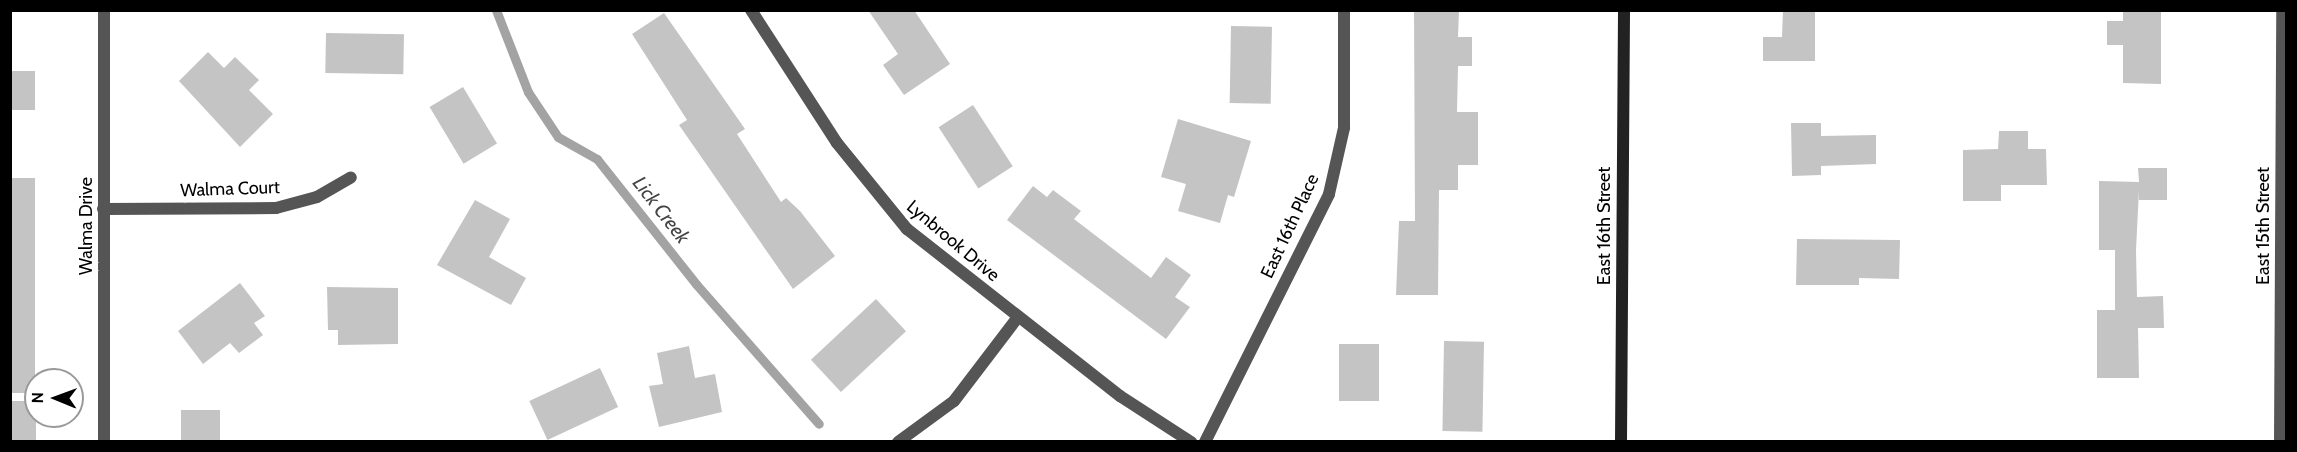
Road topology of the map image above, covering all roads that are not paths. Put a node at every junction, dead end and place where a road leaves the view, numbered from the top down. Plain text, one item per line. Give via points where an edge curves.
1 (104, 10) edge
2 (751, 10) edge
3 (1344, 10) edge
4 (1624, 10) edge
5 (2282, 10) edge
6 (351, 177) dead end
7 (103, 209) junction
8 (1018, 317) junction
9 (104, 441) edge
10 (898, 441) edge
11 (1191, 441) edge
12 (1205, 441) edge
13 (1621, 441) edge
14 (2280, 441) edge

1 - 7 street, Walma Drive
2 - 8 street, Lynbrook Drive via 873,193 928,249
3 - 12 street, East 16th Place via 1344,128 1329,194
4 - 13 street, East 16th Street
5 - 14 street, East 15th Street
6 - 7 street, Walma Court via 317,197 276,208
7 - 9 street, Walma Drive
8 - 10 street via 954,401
8 - 11 street, Lynbrook Drive

